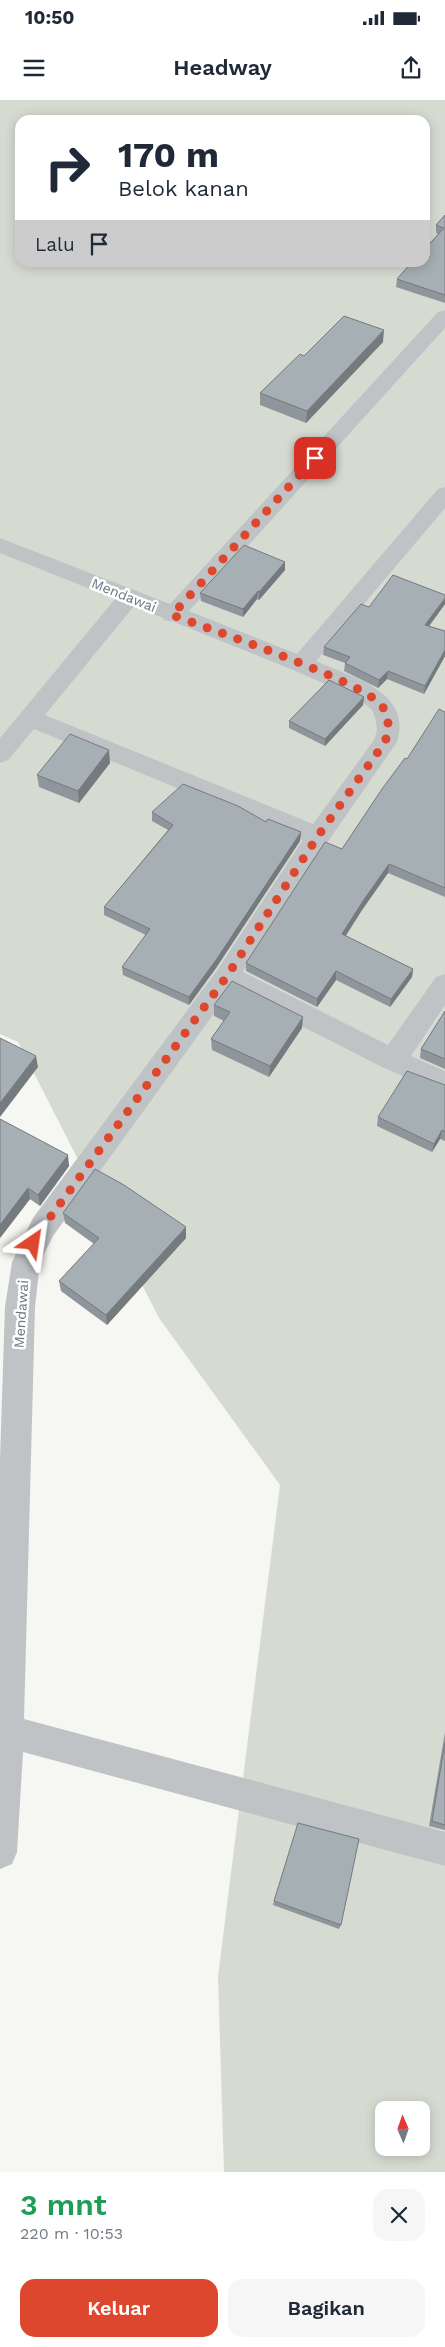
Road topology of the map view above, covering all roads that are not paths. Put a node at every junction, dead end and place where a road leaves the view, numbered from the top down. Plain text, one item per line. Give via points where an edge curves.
1 (445, 316) edge
2 (445, 494) edge
3 (0, 545) edge
4 (130, 596) junction
5 (172, 615) junction
6 (301, 664) junction
7 (30, 718) junction
8 (0, 754) edge
9 (318, 836) junction
10 (227, 976) junction
11 (445, 984) edge
12 (392, 1060) junction
13 (445, 1083) edge
14 (10, 1302) edge
15 (7, 1731) junction
16 (445, 1849) edge
17 (0, 1852) edge

1 - 5 street
2 - 6 street
3 - 4 street, Mendawai
4 - 5 street, Mendawai
4 - 7 street
5 - 6 street, Mendawai
6 - 9 street, Mendawai via 367,693 382,705 389,730 385,742
7 - 8 street
7 - 9 street
9 - 10 street, Mendawai
10 - 12 street
10 - 14 street, Mendawai via 43,1227
11 - 12 street
12 - 13 street
14 - 15 street, Mendawai
15 - 16 street
15 - 17 street, Mendawai

